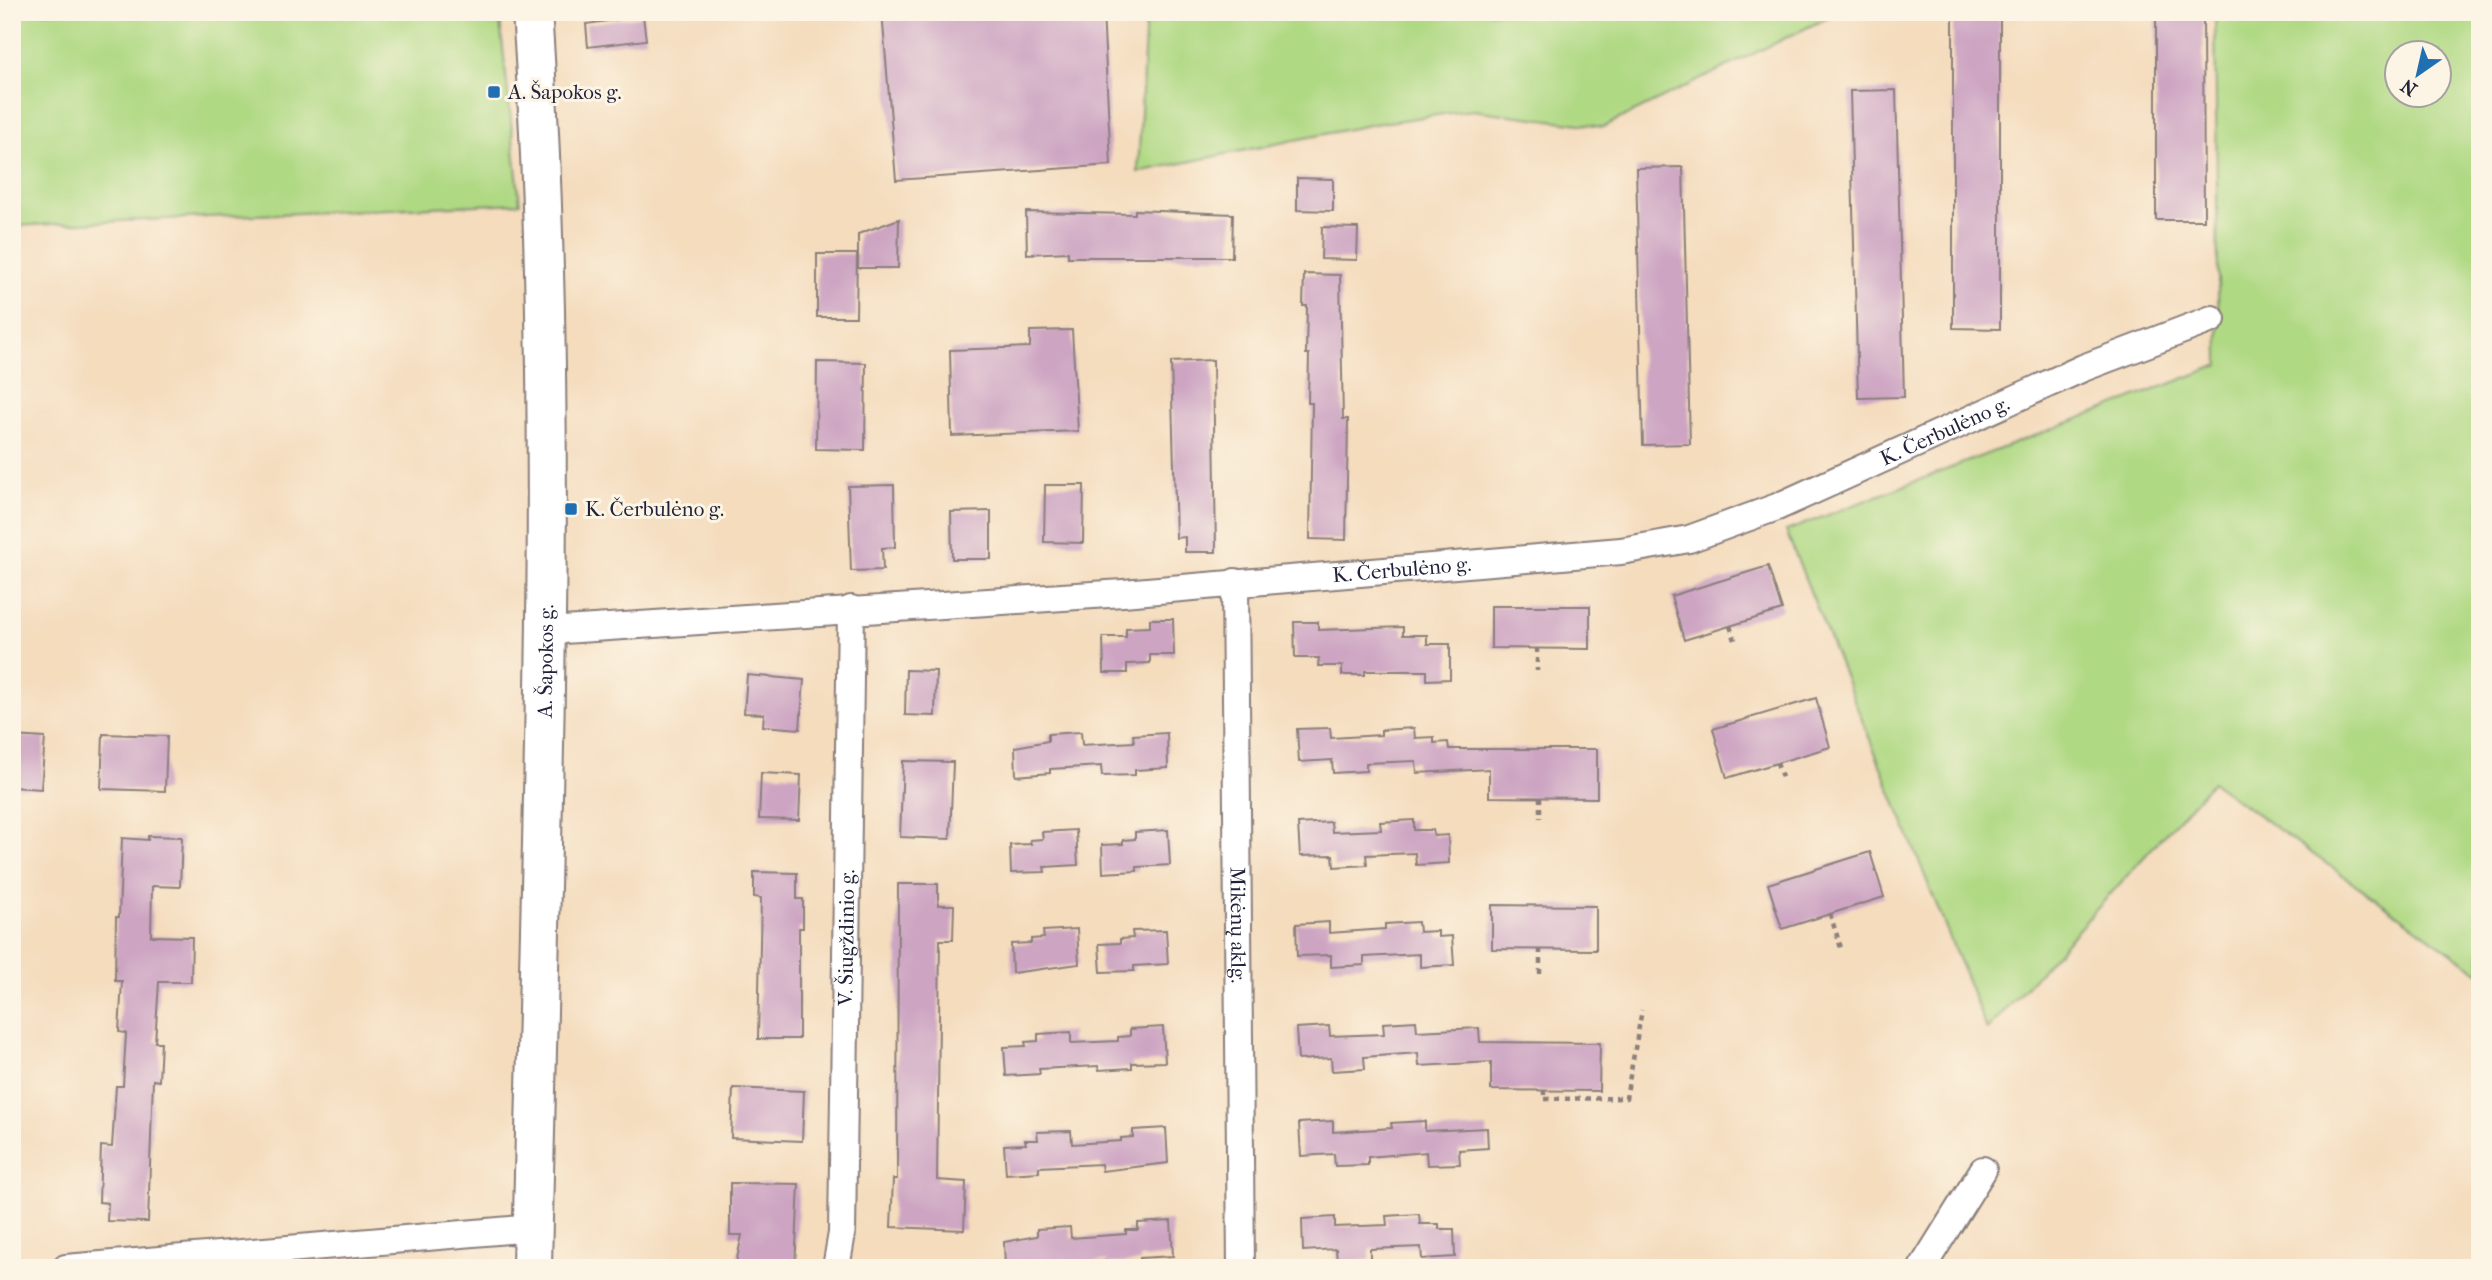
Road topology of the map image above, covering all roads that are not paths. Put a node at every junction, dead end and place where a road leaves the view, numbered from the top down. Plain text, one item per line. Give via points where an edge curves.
1 (532, 12) edge
2 (2212, 319) dead end
3 (1235, 582) junction
4 (851, 609) junction
5 (548, 632) junction
6 (1983, 1170) dead end
7 (533, 1228) junction
8 (66, 1268) edge
9 (532, 1268) edge
10 (836, 1268) edge
11 (1241, 1268) edge
12 (1922, 1268) edge

1 - 5 street, A. Šapokos g. via 540,118 547,368
2 - 3 street, K. Čerbulėno g. via 2083,368 1777,507 1689,540 1620,551
3 - 4 street, K. Čerbulėno g.
3 - 11 street, Mikėnų aklg.
4 - 5 street, K. Čerbulėno g.
4 - 10 street, V. Šiugždinio g. via 842,1233
5 - 7 street, A. Šapokos g.
6 - 12 street
7 - 8 street
7 - 9 street, A. Šapokos g.

